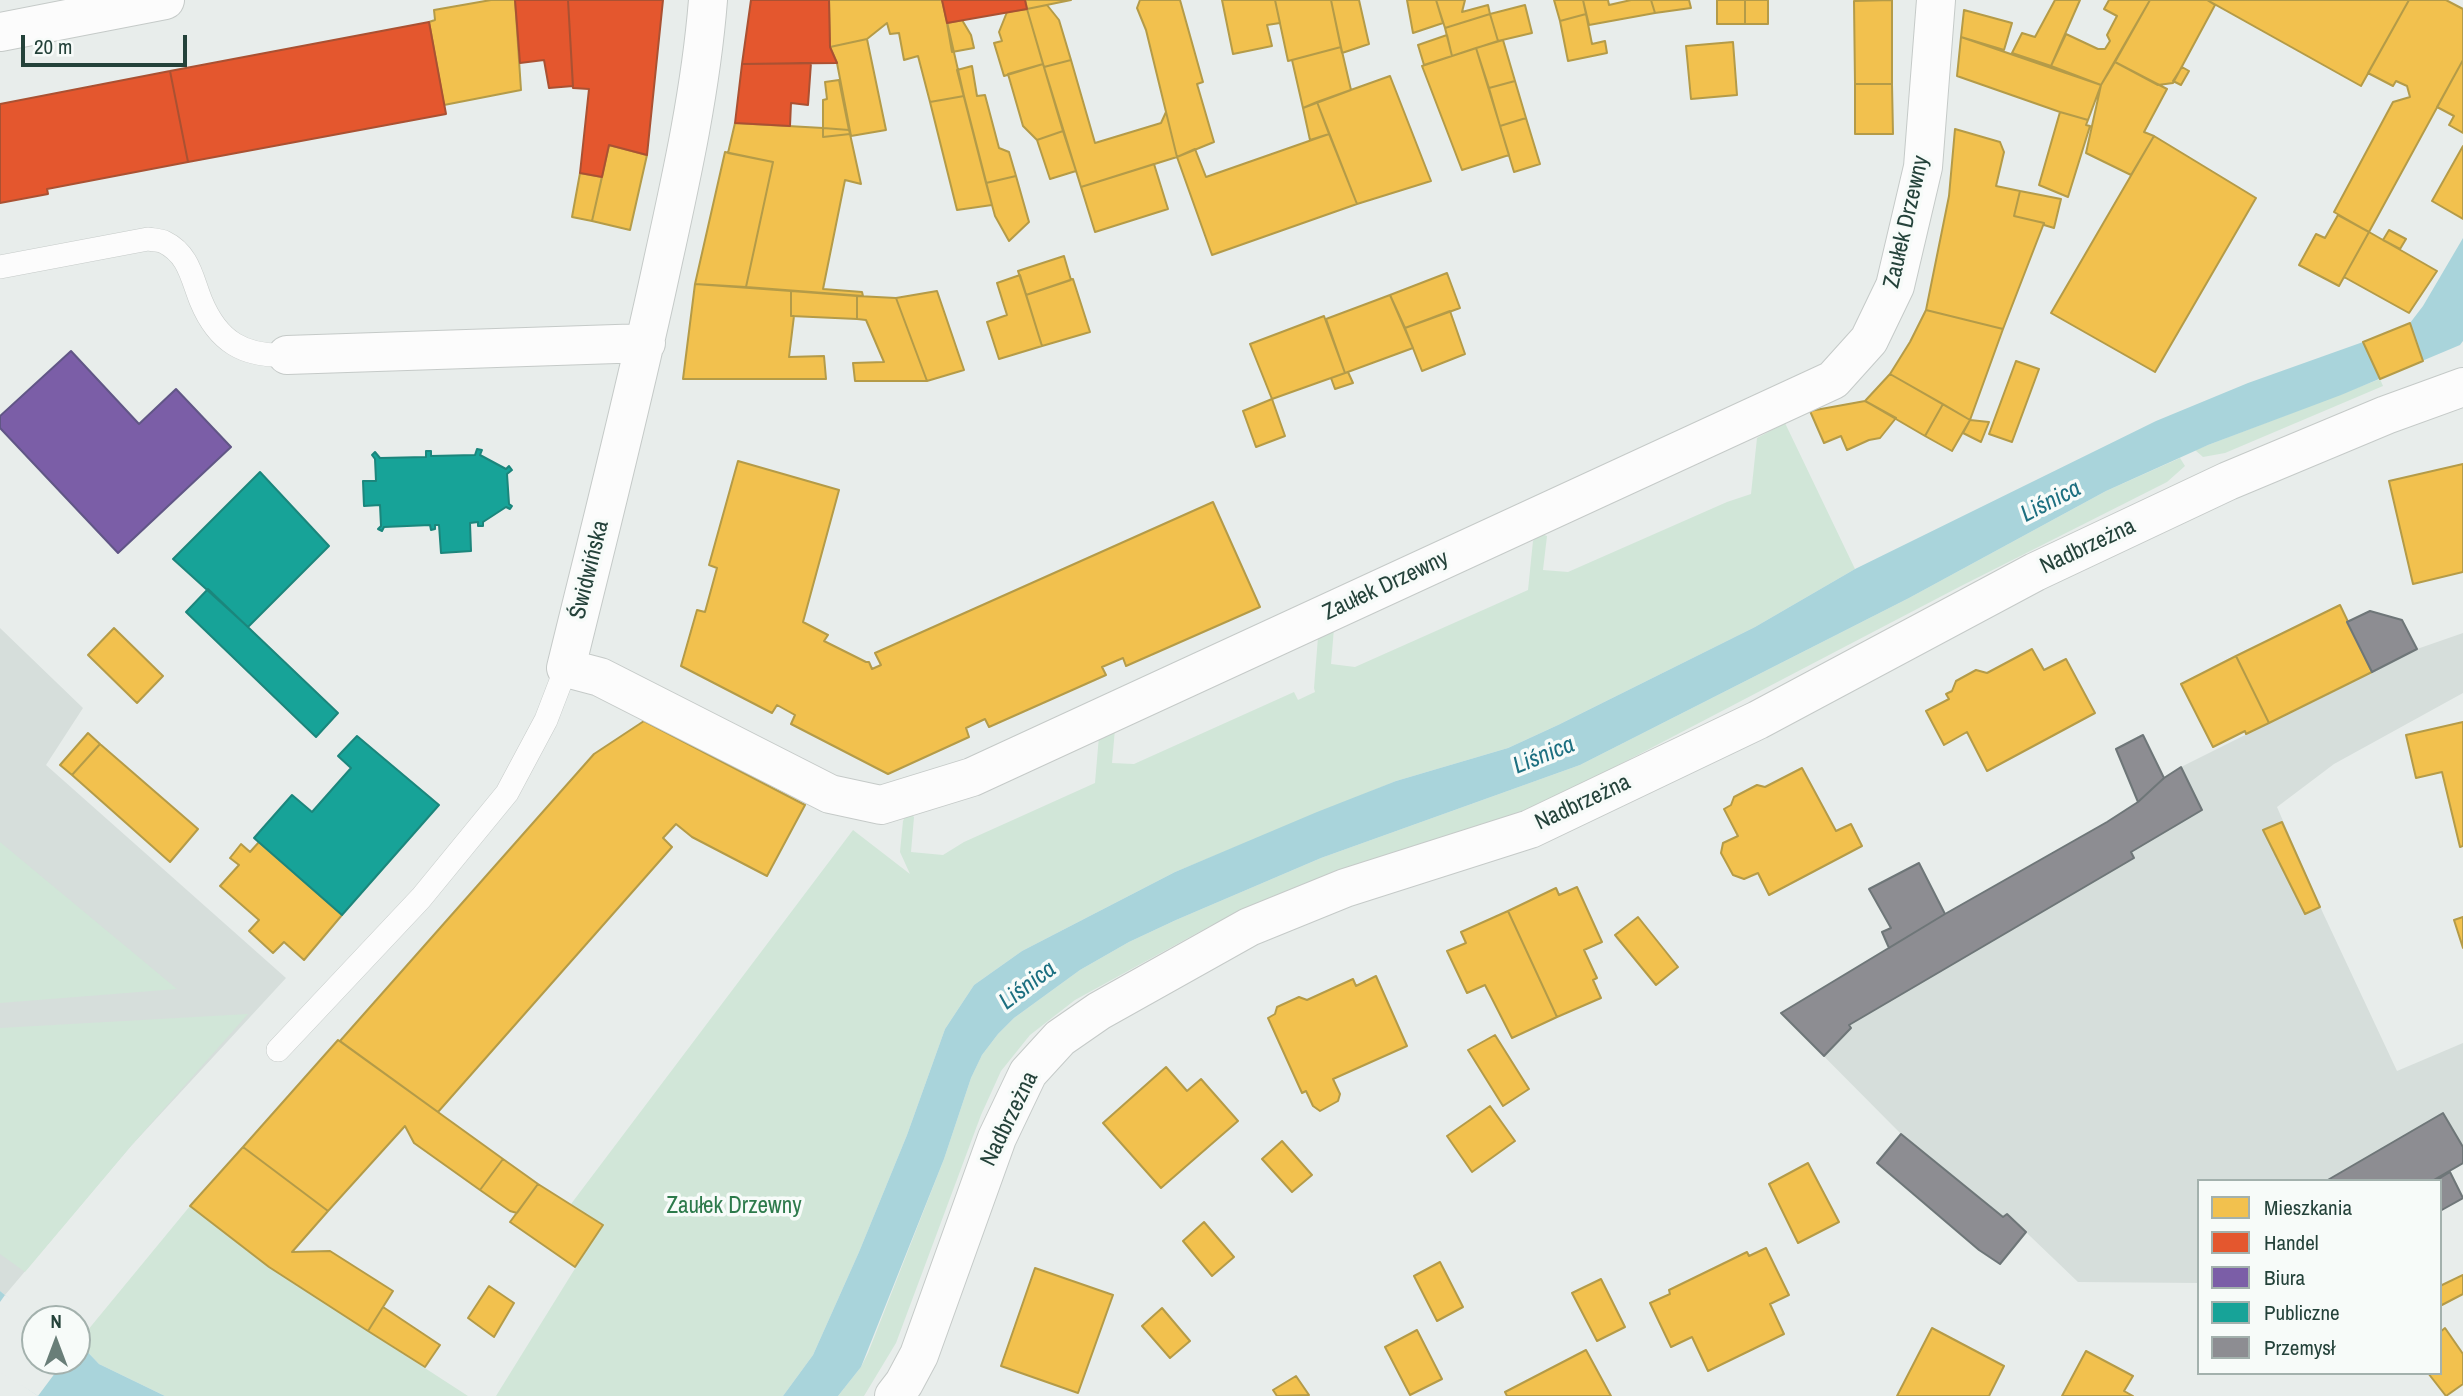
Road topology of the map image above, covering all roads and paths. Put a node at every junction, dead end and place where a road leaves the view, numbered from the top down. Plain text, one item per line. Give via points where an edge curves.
1 (165, 0) edge
2 (708, 0) edge
3 (1936, 0) edge
4 (0, 32) edge
5 (0, 267) edge
6 (646, 343) junction
7 (287, 355) joint
8 (2463, 387) edge
9 (566, 668) junction
10 (278, 1050) dead end
11 (894, 1396) edge

1 - 4 street
2 - 6 street, Świdwińska via 692,120
3 - 9 street, Zaułek Drzewny via 1923,167 1895,286 1869,340 1833,380 972,777 881,805 830,794 600,677
5 - 7 lane via 148,239 164,242 191,269 216,328 237,347 265,356
6 - 7 street
6 - 9 street, Świdwińska
8 - 11 street, Nadbrzeżna via 2228,481 2035,572 1758,720 1530,829 1345,888 1249,927 1099,1011 1060,1038 1028,1073 997,1138 919,1355
9 - 10 lane, Świdwińska via 547,720 507,793 421,898

